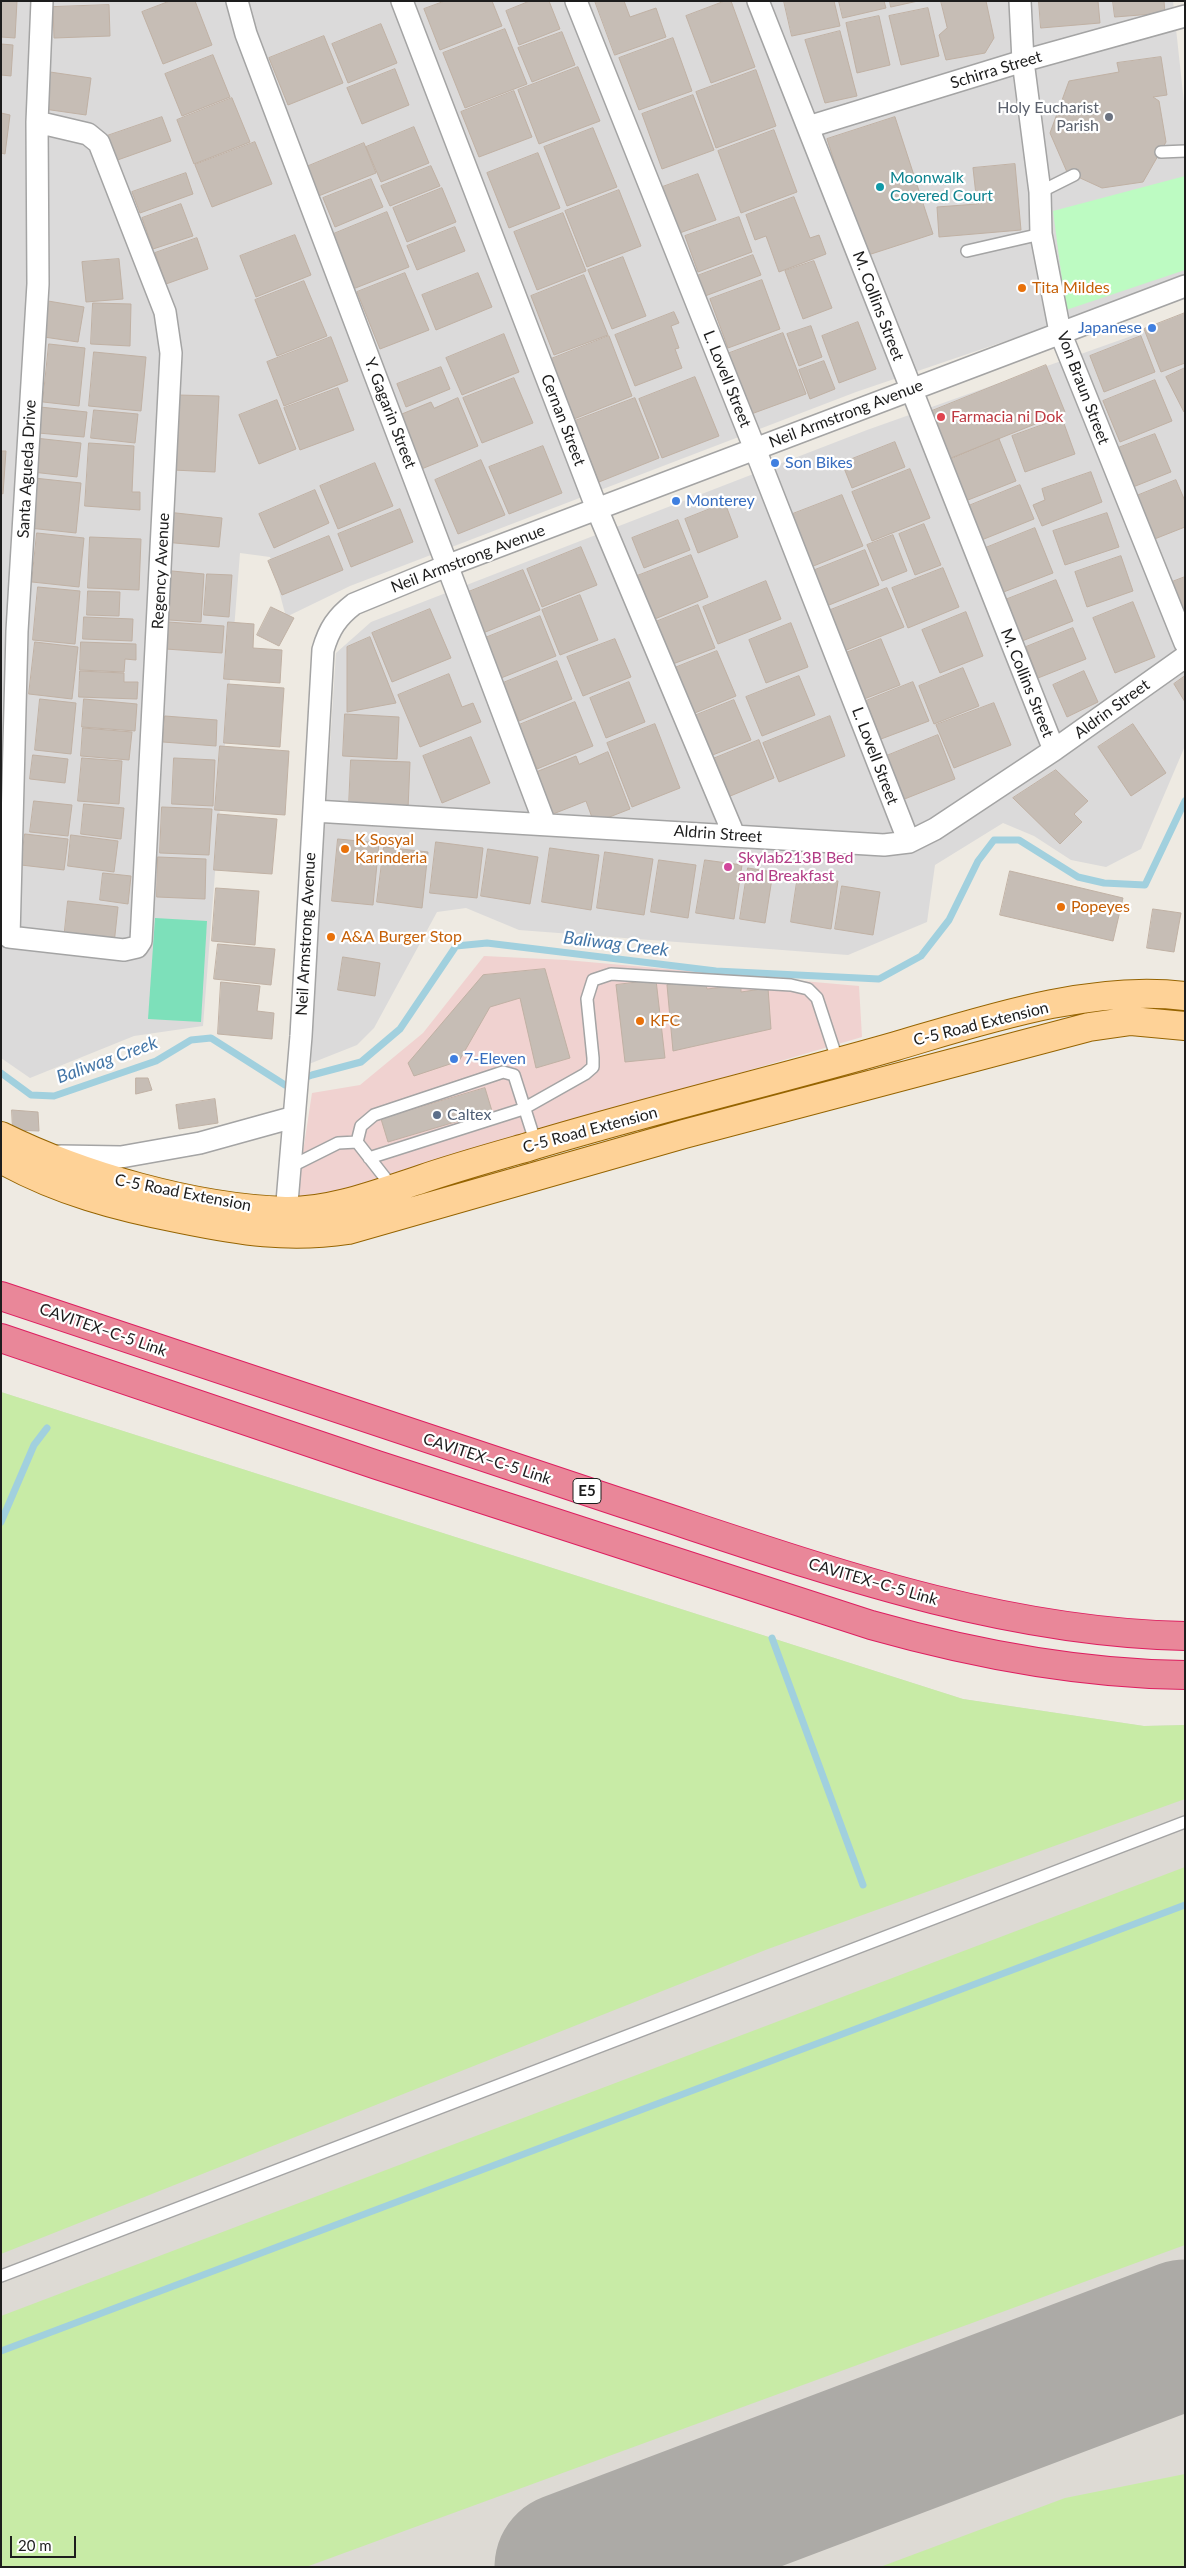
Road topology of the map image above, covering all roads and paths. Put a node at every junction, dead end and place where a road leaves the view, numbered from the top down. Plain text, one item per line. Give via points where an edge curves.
1 (42, 1) edge
2 (237, 1) edge
3 (402, 1) edge
4 (576, 1) edge
5 (758, 1) edge
6 (1020, 1) edge
7 (1185, 16) edge
8 (1022, 61) junction
9 (37, 122) junction
10 (808, 127) junction
11 (1185, 151) edge
12 (1160, 152) dead end
13 (1074, 175) dead end
14 (1040, 192) junction
15 (1041, 234) junction
16 (967, 251) dead end
17 (1185, 286) edge
18 (1060, 332) junction
19 (910, 390) junction
20 (755, 449) junction
21 (597, 509) junction
22 (448, 565) junction
23 (1185, 643) edge
24 (1185, 657) edge
25 (1054, 750) junction
26 (314, 811) junction
27 (545, 824) junction
28 (734, 835) junction
29 (909, 842) junction
30 (5, 938) edge
31 (1185, 996) edge
32 (1185, 1026) edge
33 (838, 1062) junction
34 (523, 1109) junction
35 (294, 1117) junction
36 (1, 1136) edge
37 (357, 1142) junction
38 (536, 1144) junction
39 (36, 1153) junction
40 (369, 1158) junction
41 (1, 1159) edge
42 (289, 1167) junction
43 (393, 1188) junction
44 (286, 1223) junction
45 (1, 1296) edge
46 (1, 1338) edge
47 (1185, 1636) edge
48 (1185, 1675) edge
49 (1185, 1822) edge
50 (1, 2276) edge

1 - 9 street, Santa Agueda Drive
2 - 22 street, Y. Gagarin Street via 249,43
3 - 21 street, Cernan Street
4 - 20 street, L. Lovell Street
5 - 10 street, M. Collins Street
6 - 8 street, Von Braun Street
7 - 8 street, Schirra Street
8 - 10 street, Schirra Street
8 - 14 street, Von Braun Street
9 - 30 street, Santa Agueda Drive via 38,284 17,631
9 - 30 street, Regency Avenue via 88,134 98,144 166,312 171,353 141,941 137,947 124,950
10 - 19 street, M. Collins Street
11 - 12 lane
13 - 14 lane
14 - 15 street, Von Braun Street
15 - 16 lane
15 - 18 street, Von Braun Street
17 - 18 street, Neil Armstrong Avenue
18 - 19 street, Neil Armstrong Avenue
18 - 23 street, Von Braun Street
19 - 20 street, Neil Armstrong Avenue
19 - 25 street, M. Collins Street
20 - 21 street, Neil Armstrong Avenue
20 - 29 street, L. Lovell Street
21 - 22 street, Neil Armstrong Avenue
21 - 28 street, Cernan Street
22 - 26 street, Neil Armstrong Avenue via 354,604 331,626 323,650
22 - 27 street, Y. Gagarin Street
24 - 25 street, Aldrin Street
25 - 29 street, Aldrin Street via 935,829
26 - 27 street, Aldrin Street
26 - 35 street, Neil Armstrong Avenue
27 - 28 street, Aldrin Street
28 - 29 street, Aldrin Street via 884,845
31 - 33 main road, C-5 Road Extension via 1136,994 1005,1014
32 - 44 main road, C-5 Road Extension via 1131,1021 1089,1027 684,1134 348,1230 316,1235
33 - 34 lane via 817,998 808,990 791,985 611,974 593,980 586,999 593,1067
33 - 38 main road, C-5 Road Extension
34 - 37 lane via 514,1075 503,1072 374,1115 362,1126
34 - 38 lane
34 - 40 lane
35 - 39 street via 200,1143 121,1157
35 - 42 street, Neil Armstrong Avenue
36 - 39 main road, C-5 Road Extension
37 - 40 lane
37 - 42 lane via 338,1143
38 - 43 main road, C-5 Road Extension
39 - 44 main road, C-5 Road Extension via 88,1173 170,1194 226,1204
40 - 43 lane
41 - 44 main road, C-5 Road Extension via 74,1193 125,1208 235,1230
42 - 44 street, Neil Armstrong Avenue
43 - 44 main road, C-5 Road Extension
45 - 47 highway, CAVITEX–C-5 Link / E5 via 468,1452 918,1597 1053,1625
46 - 48 highway, E5 via 386,1468 871,1625 951,1646 1044,1664 1122,1673
49 - 50 lane

